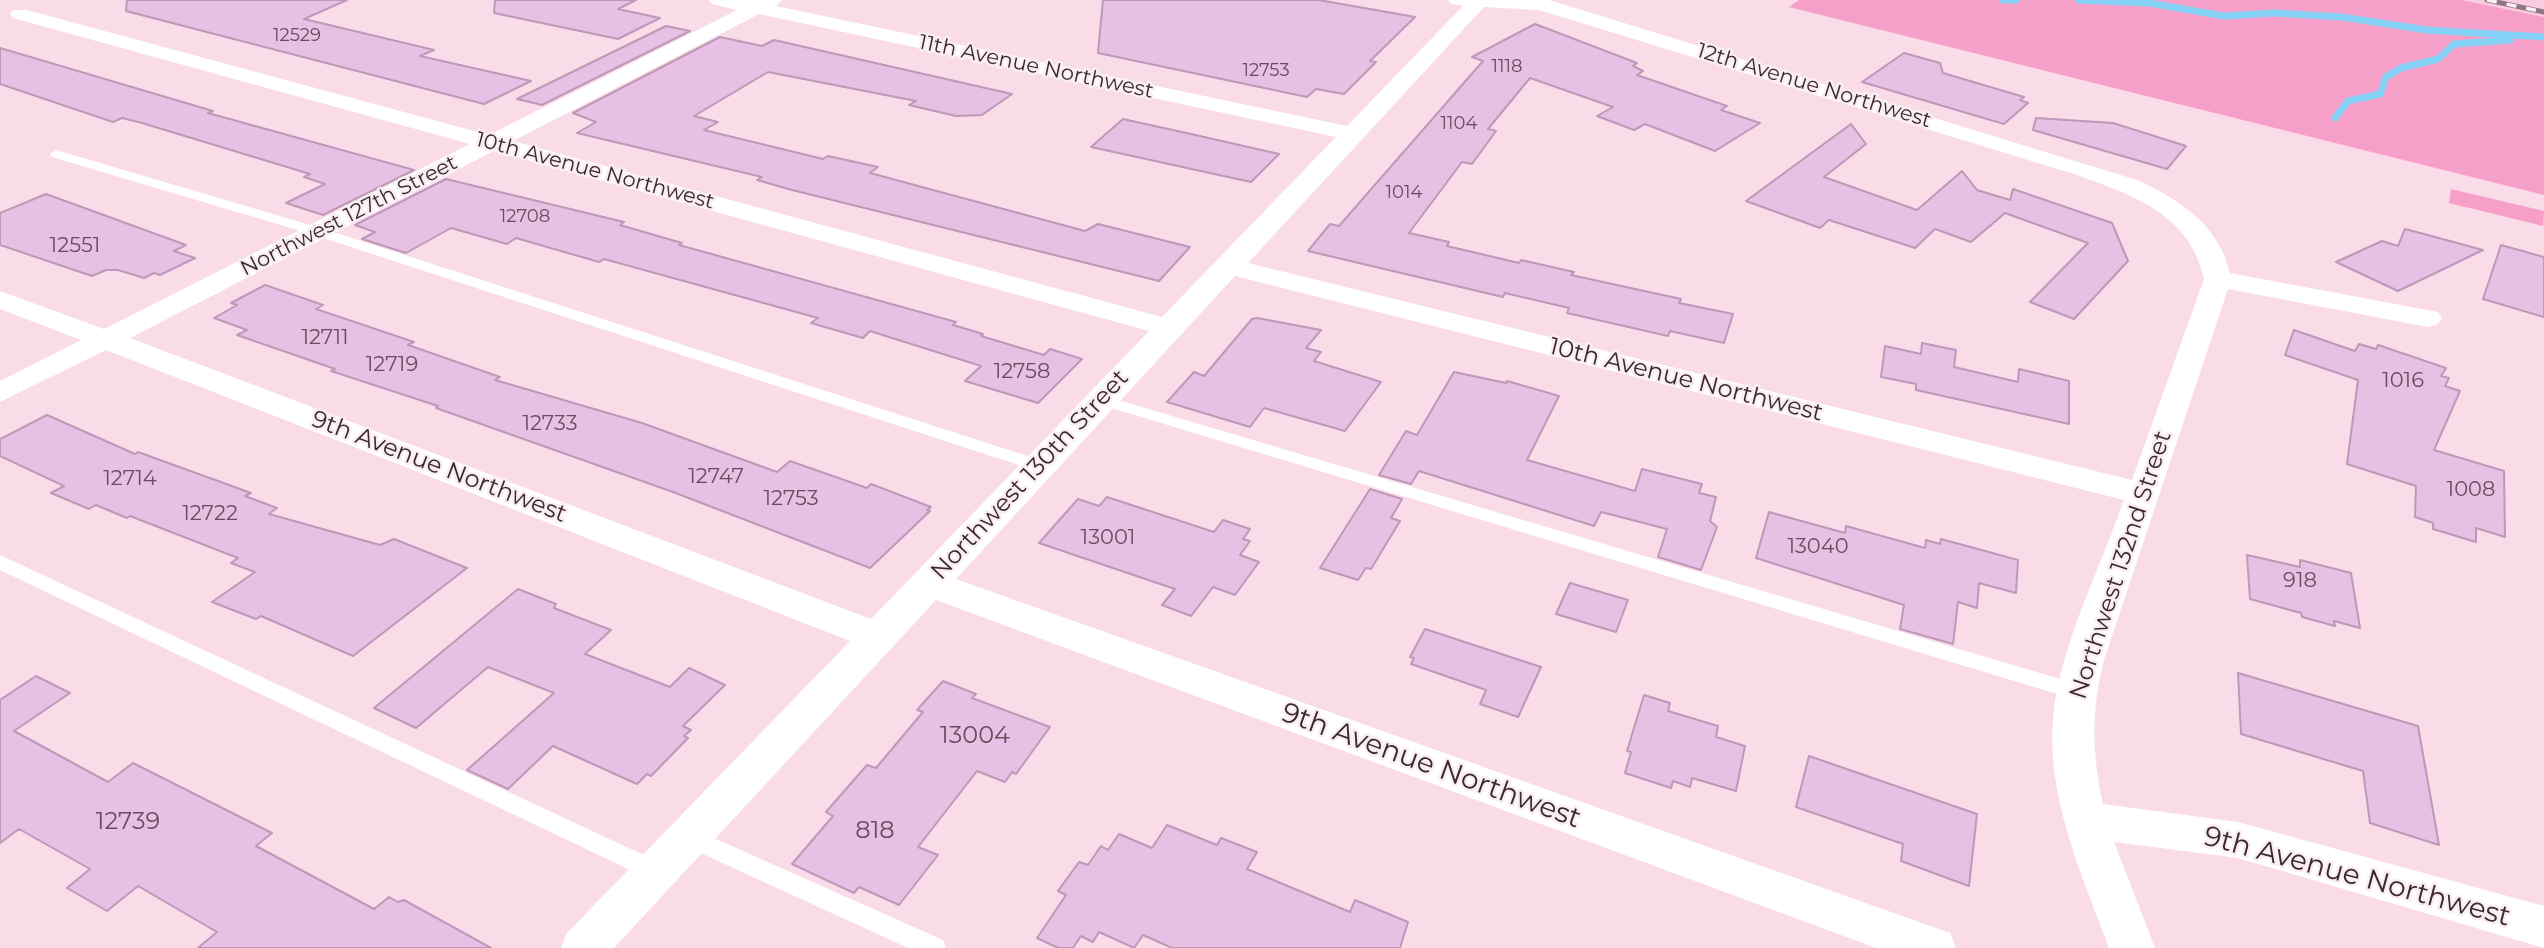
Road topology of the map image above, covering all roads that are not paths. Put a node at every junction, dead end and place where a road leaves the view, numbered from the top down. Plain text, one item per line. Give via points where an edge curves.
1 (719, 0) edge
2 (1530, 1) edge
3 (1468, 2) edge
4 (52, 4) dead end
5 (764, 4) edge
6 (10, 18) edge
7 (1353, 134) junction
8 (491, 143) junction
9 (56, 154) dead end
10 (319, 232) junction
11 (1228, 266) junction
12 (2218, 279) junction
13 (0, 299) edge
14 (2428, 318) dead end
15 (1169, 328) junction
16 (107, 338) junction
17 (0, 393) edge
18 (1101, 401) junction
19 (1040, 466) junction
20 (2144, 494) junction
21 (0, 562) edge
22 (929, 583) junction
23 (878, 637) junction
24 (2077, 692) junction
25 (2086, 820) junction
26 (689, 837) junction
27 (657, 871) junction
28 (2544, 928) edge
29 (584, 948) edge
30 (934, 948) edge
31 (1933, 948) edge
32 (2132, 948) edge

1 - 5 street, 11th Avenue Northwest
2 - 3 street, 12th Avenue Northwest
2 - 12 street, 12th Avenue Northwest via 2122,183 2163,204 2201,236 2213,256
3 - 7 street, Northwest 130th Street
4 - 6 street
5 - 7 street, 11th Avenue Northwest
5 - 8 street, Northwest 127th Street
6 - 8 street, 10th Avenue Northwest
7 - 11 street, Northwest 130th Street
8 - 10 street, Northwest 127th Street
8 - 15 street, 10th Avenue Northwest
9 - 10 lane
10 - 16 street, Northwest 127th Street
10 - 19 lane
11 - 15 street, Northwest 130th Street
11 - 20 street, 10th Avenue Northwest
12 - 14 street
12 - 20 street, Northwest 132nd Street
13 - 16 street, 9th Avenue Northwest
15 - 18 street, Northwest 130th Street
16 - 17 street, Northwest 127th Street
16 - 23 street, 9th Avenue Northwest
18 - 19 street, Northwest 130th Street
18 - 24 lane
19 - 22 street, Northwest 130th Street
20 - 24 street, Northwest 132nd Street
21 - 27 lane
22 - 23 street, Northwest 130th Street
22 - 31 street, 9th Avenue Northwest
23 - 26 street, Northwest 130th Street
24 - 25 street, Northwest 132nd Street via 2074,753
25 - 28 street, 9th Avenue Northwest via 2238,840
25 - 32 street, Northwest 132nd Street
26 - 27 street, Northwest 130th Street
26 - 30 lane
27 - 29 street, Northwest 130th Street

